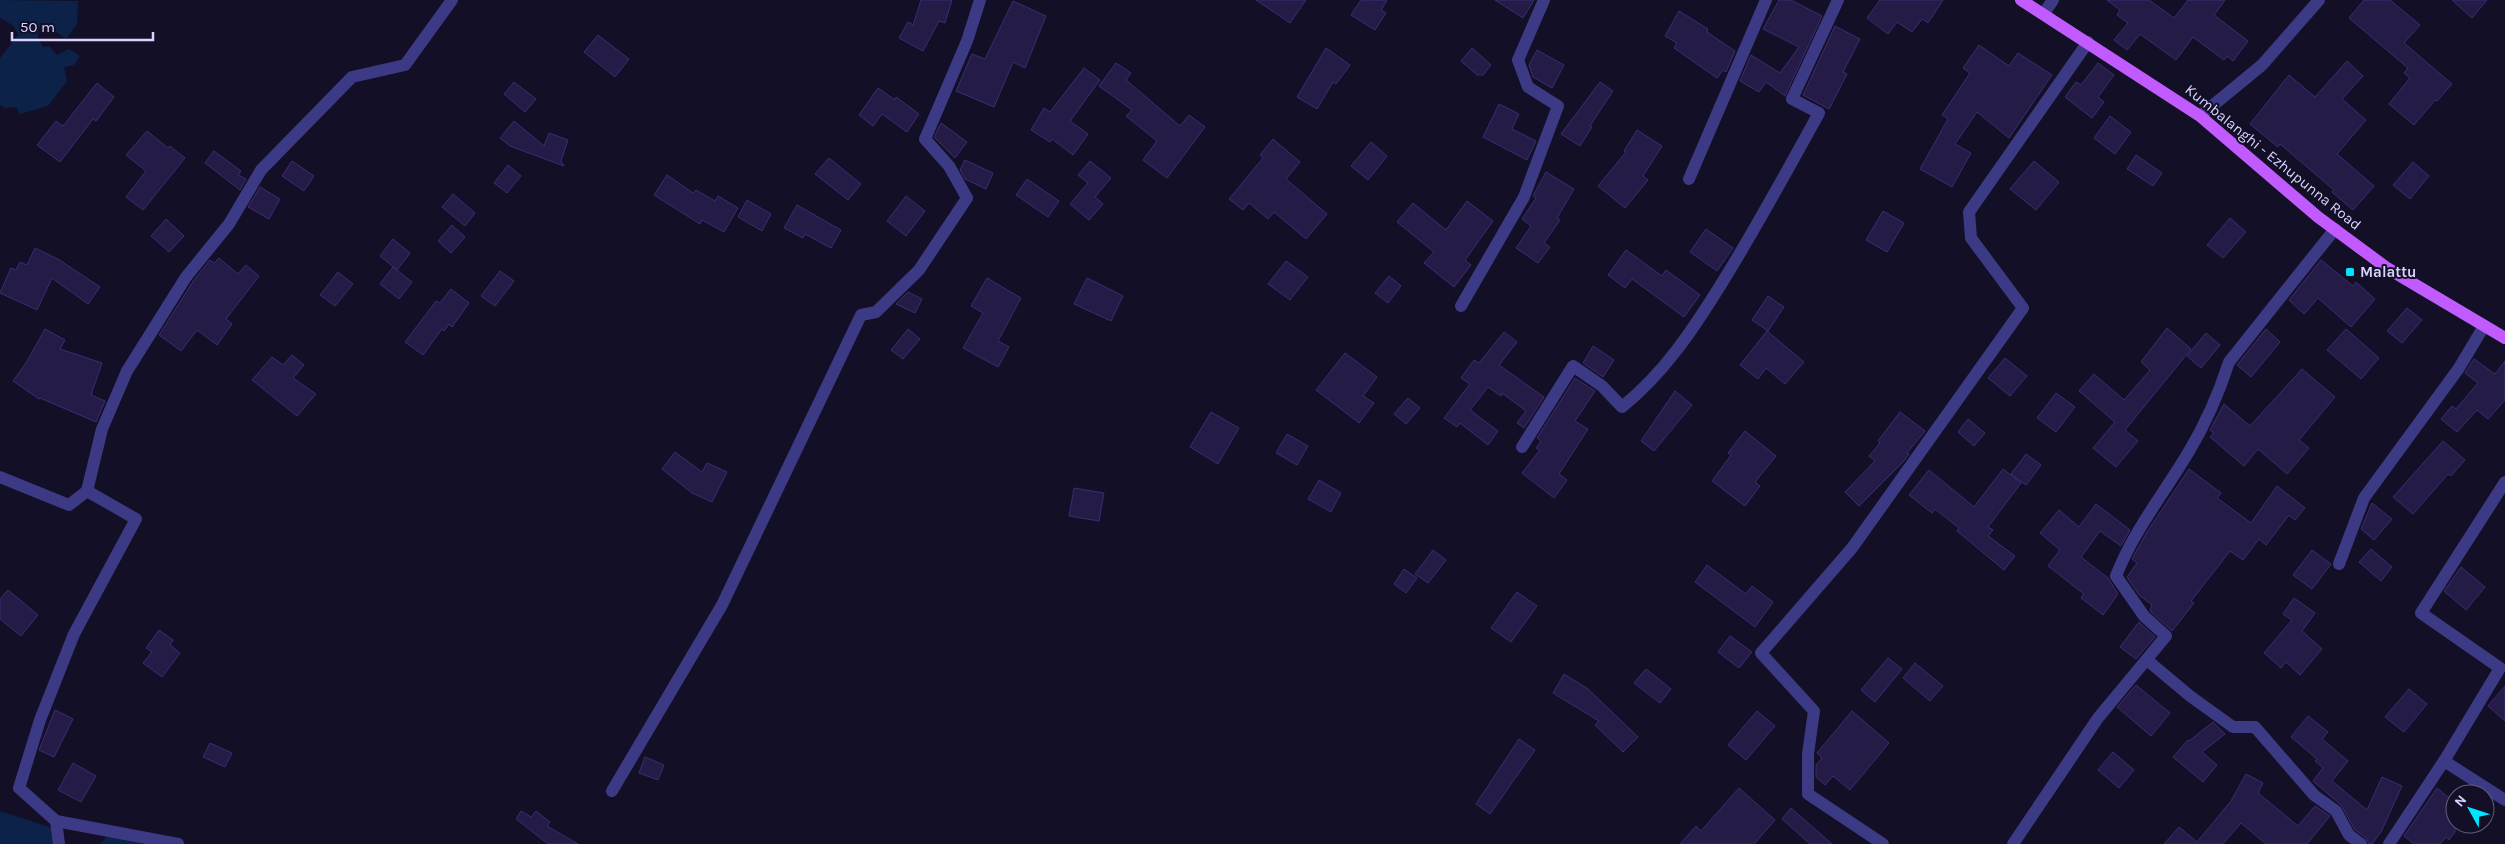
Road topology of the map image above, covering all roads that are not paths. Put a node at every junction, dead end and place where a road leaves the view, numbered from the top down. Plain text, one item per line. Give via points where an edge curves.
1 (452, 0) edge
2 (980, 0) edge
3 (1544, 0) edge
4 (1766, 0) edge
5 (1838, 0) edge
6 (2021, 0) edge
7 (2053, 0) edge
8 (2319, 0) edge
9 (2044, 13) junction
10 (2088, 42) junction
11 (2200, 116) junction
12 (1689, 179) dead end
13 (2335, 229) junction
14 (1461, 306) dead end
15 (2484, 326) junction
16 (2505, 338) edge
17 (1522, 446) dead end
18 (0, 477) edge
19 (2505, 482) edge
20 (87, 491) junction
21 (2339, 564) dead end
22 (2147, 660) junction
23 (2444, 762) junction
24 (612, 791) dead end
25 (2505, 800) edge
26 (56, 821) junction
27 (59, 844) edge
28 (178, 844) edge
29 (1883, 844) edge
30 (2013, 844) edge
31 (2361, 844) edge
32 (2389, 844) edge

1 - 20 street via 405,65 352,77 261,170 230,224 186,277 127,371 102,429
2 - 24 street via 968,41 925,139 949,166 967,198 919,270 876,312 861,315 722,605
3 - 14 street via 1518,60 1528,87 1558,106 1524,196
4 - 12 street
5 - 17 street via 1792,99 1819,113 1745,246 1685,341 1646,387 1622,407 1602,386 1573,366
6 - 9 main road, Kumbalanghi - Ezhupunna Road
7 - 9 street
8 - 11 street via 2262,65
9 - 10 main road, Kumbalanghi - Ezhupunna Road
10 - 11 main road, Kumbalanghi - Ezhupunna Road
10 - 29 street via 1969,212 1971,238 2023,308 1852,548 1761,653 1814,711 1808,754 1808,794
11 - 13 main road, Kumbalanghi - Ezhupunna Road
13 - 15 main road, Kumbalanghi - Ezhupunna Road via 2388,268
13 - 22 street via 2230,362 2190,451 2124,555 2116,576 2144,616 2166,636
15 - 16 main road, Kumbalanghi - Ezhupunna Road
15 - 21 street via 2460,368 2364,498
18 - 20 street via 69,505
19 - 23 street via 2421,613 2500,668
20 - 26 street via 136,519 74,634 40,720 18,788
22 - 30 street via 2098,718
22 - 31 street via 2233,727 2255,727 2314,795 2336,811 2349,835
23 - 25 street
23 - 32 street
26 - 27 street
26 - 28 street

